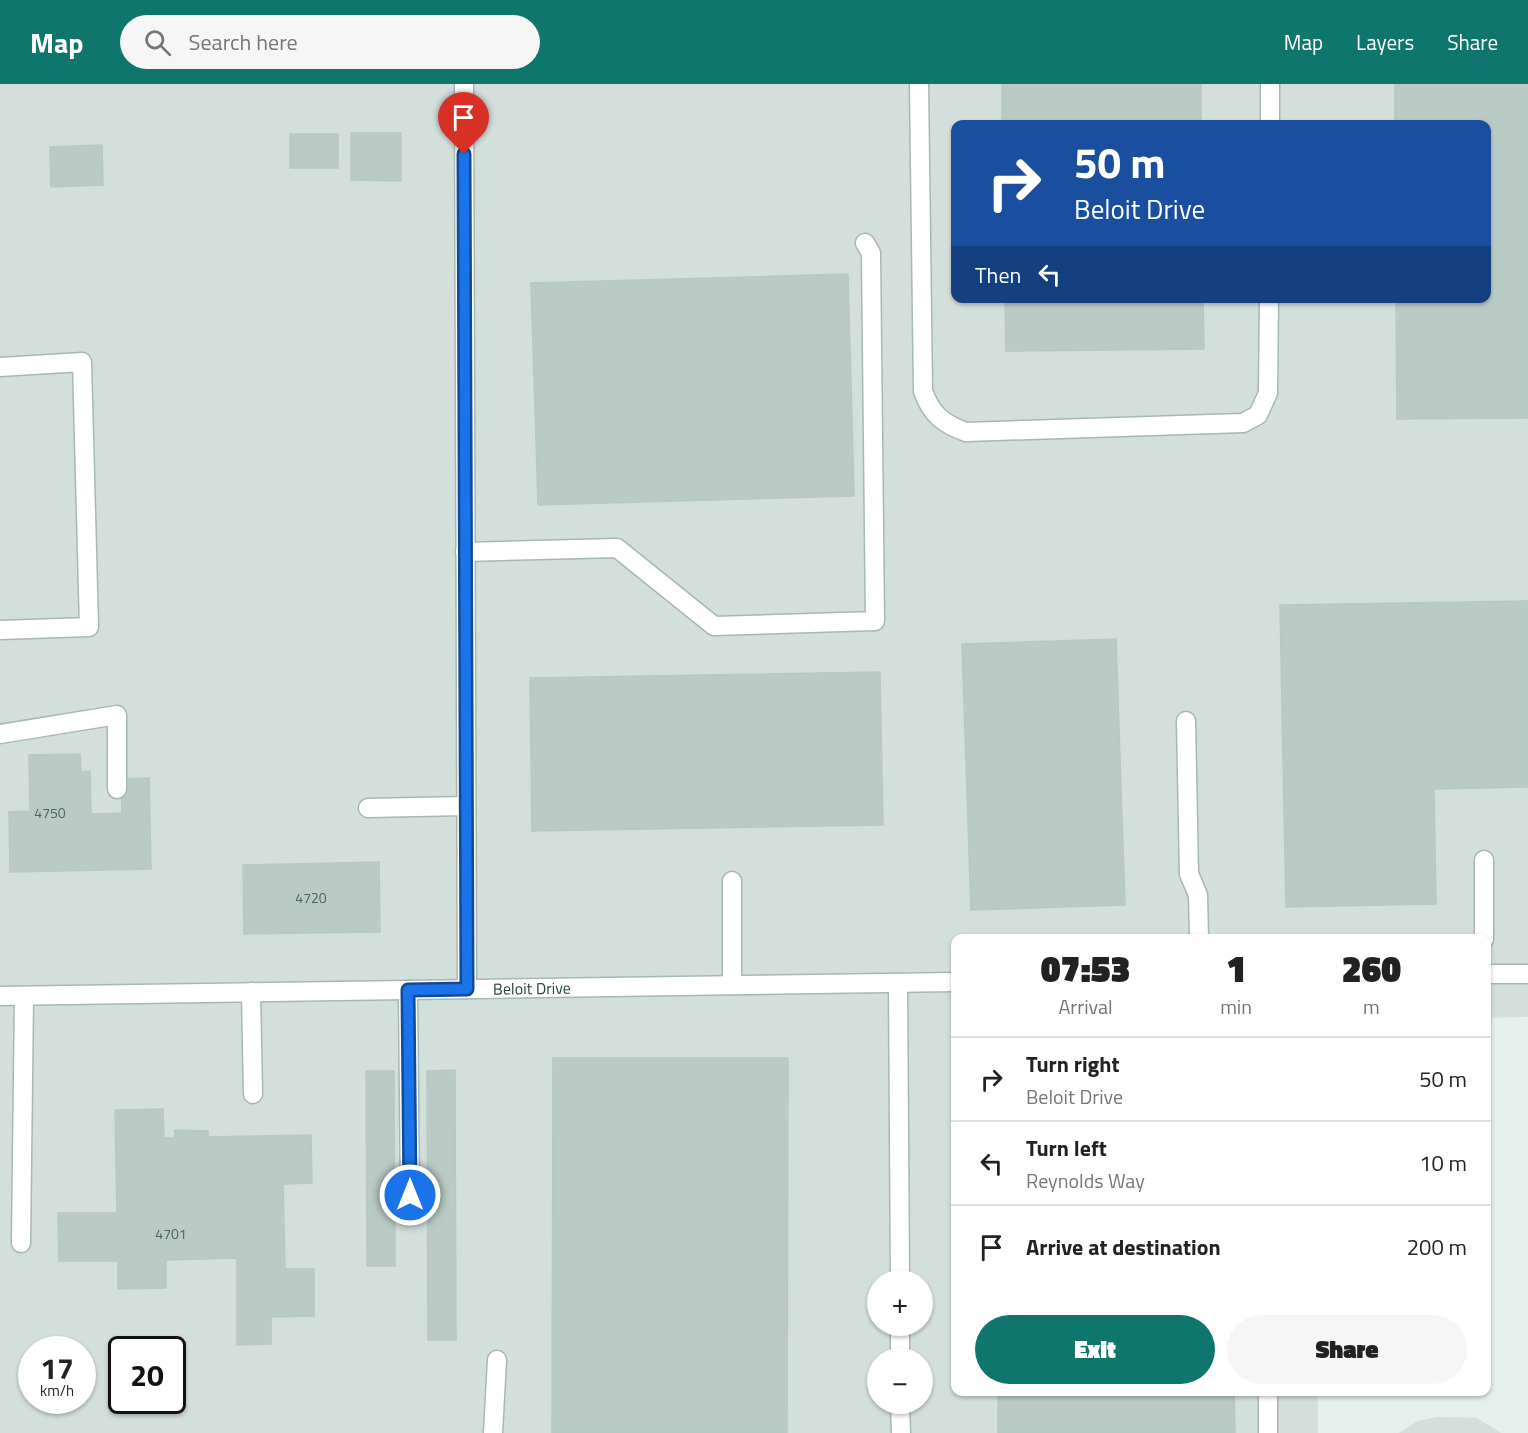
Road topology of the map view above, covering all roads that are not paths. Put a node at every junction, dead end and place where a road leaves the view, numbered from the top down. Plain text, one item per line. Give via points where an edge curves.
1 (464, 84) edge
2 (919, 84) edge
3 (1270, 84) edge
4 (1270, 120) edge
5 (865, 243) dead end
6 (1269, 303) edge
7 (0, 366) edge
8 (465, 552) junction
9 (0, 630) edge
10 (1186, 721) dead end
11 (0, 734) edge
12 (117, 789) dead end
13 (466, 806) junction
14 (368, 808) dead end
15 (1484, 860) dead end
16 (732, 881) dead end
17 (1199, 934) edge
18 (1484, 934) edge
19 (1491, 974) edge
20 (1528, 974) edge
21 (951, 982) edge
22 (898, 983) junction
23 (732, 985) junction
24 (467, 989) junction
25 (408, 990) junction
26 (251, 992) junction
27 (0, 996) edge
28 (24, 996) junction
29 (253, 1094) dead end
30 (410, 1195) dead end
31 (21, 1243) dead end
32 (900, 1270) edge
33 (497, 1360) dead end
34 (1268, 1396) edge
35 (900, 1414) edge
36 (493, 1433) edge
37 (901, 1433) edge
38 (1268, 1433) edge

1 - 8 street
2 - 6 street via 924,391 938,418 949,426 966,432 1243,423 1258,415 1268,393
3 - 4 street
5 - 8 street via 871,253 875,621 714,626 617,548
7 - 9 street via 82,362 89,627
8 - 13 street
10 - 17 street via 1189,874 1198,895
11 - 12 street via 117,715
13 - 14 street
13 - 24 street
15 - 18 street
16 - 23 street
19 - 20 street
21 - 22 street, Beloit Drive
22 - 23 street, Beloit Drive
22 - 32 street
23 - 24 street, Beloit Drive
24 - 25 street, Beloit Drive
25 - 26 street, Beloit Drive
25 - 30 street
26 - 28 street, Beloit Drive
26 - 29 street
27 - 28 street, Beloit Drive
28 - 31 street
33 - 36 street
34 - 38 street
35 - 37 street

